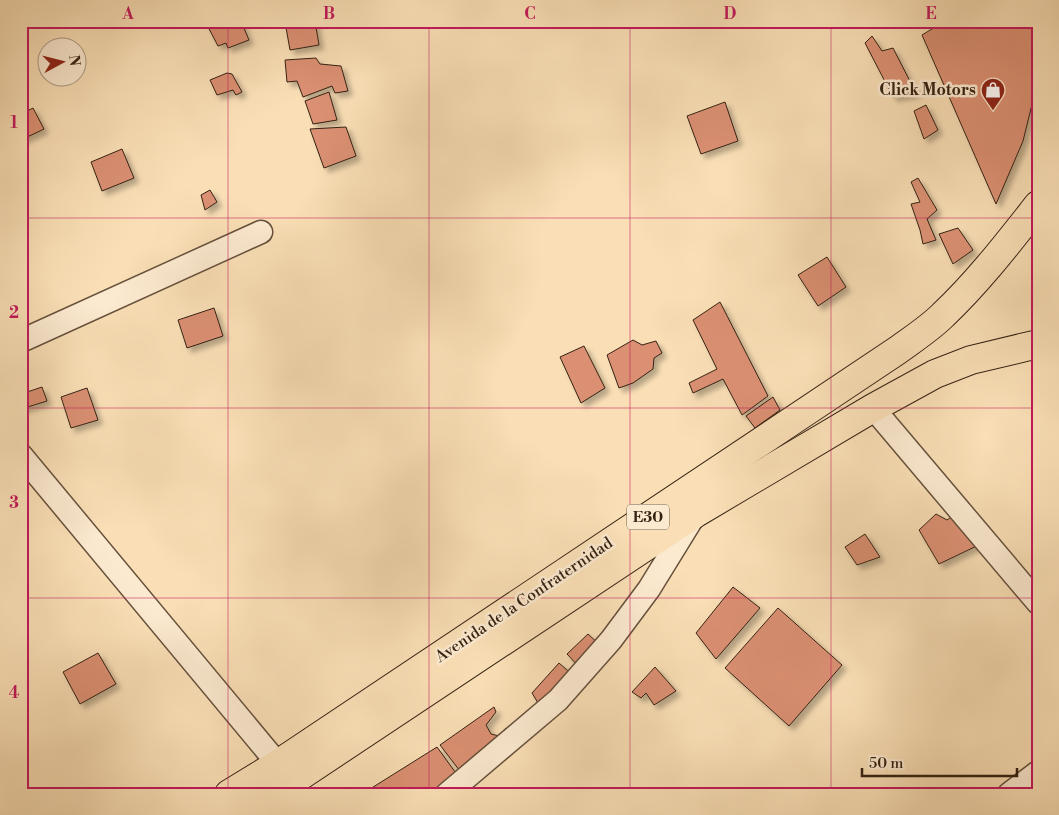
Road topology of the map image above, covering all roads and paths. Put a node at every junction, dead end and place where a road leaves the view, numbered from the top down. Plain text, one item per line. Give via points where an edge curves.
1 (1038, 205) edge
2 (260, 232) dead end
3 (21, 340) edge
4 (1038, 344) edge
5 (873, 408) junction
6 (21, 456) edge
7 (696, 513) junction
8 (1038, 603) edge
9 (278, 764) junction
10 (1038, 772) edge
11 (229, 794) edge
12 (273, 794) edge
13 (447, 794) edge
14 (1009, 794) edge

1 - 9 highway, Avenida de la Confraternidad / E30 via 974,284 942,317 898,350
2 - 3 street
4 - 5 highway, Avenida de la Confraternidad / E30 via 971,360 935,374
5 - 7 highway, Avenida de la Confraternidad / E30
5 - 8 street
6 - 9 street
7 - 12 highway, Avenida de la Confraternidad / E30
7 - 13 street via 649,590 611,640 558,700
9 - 11 highway, Avenida de la Confraternidad / E30
10 - 14 street

